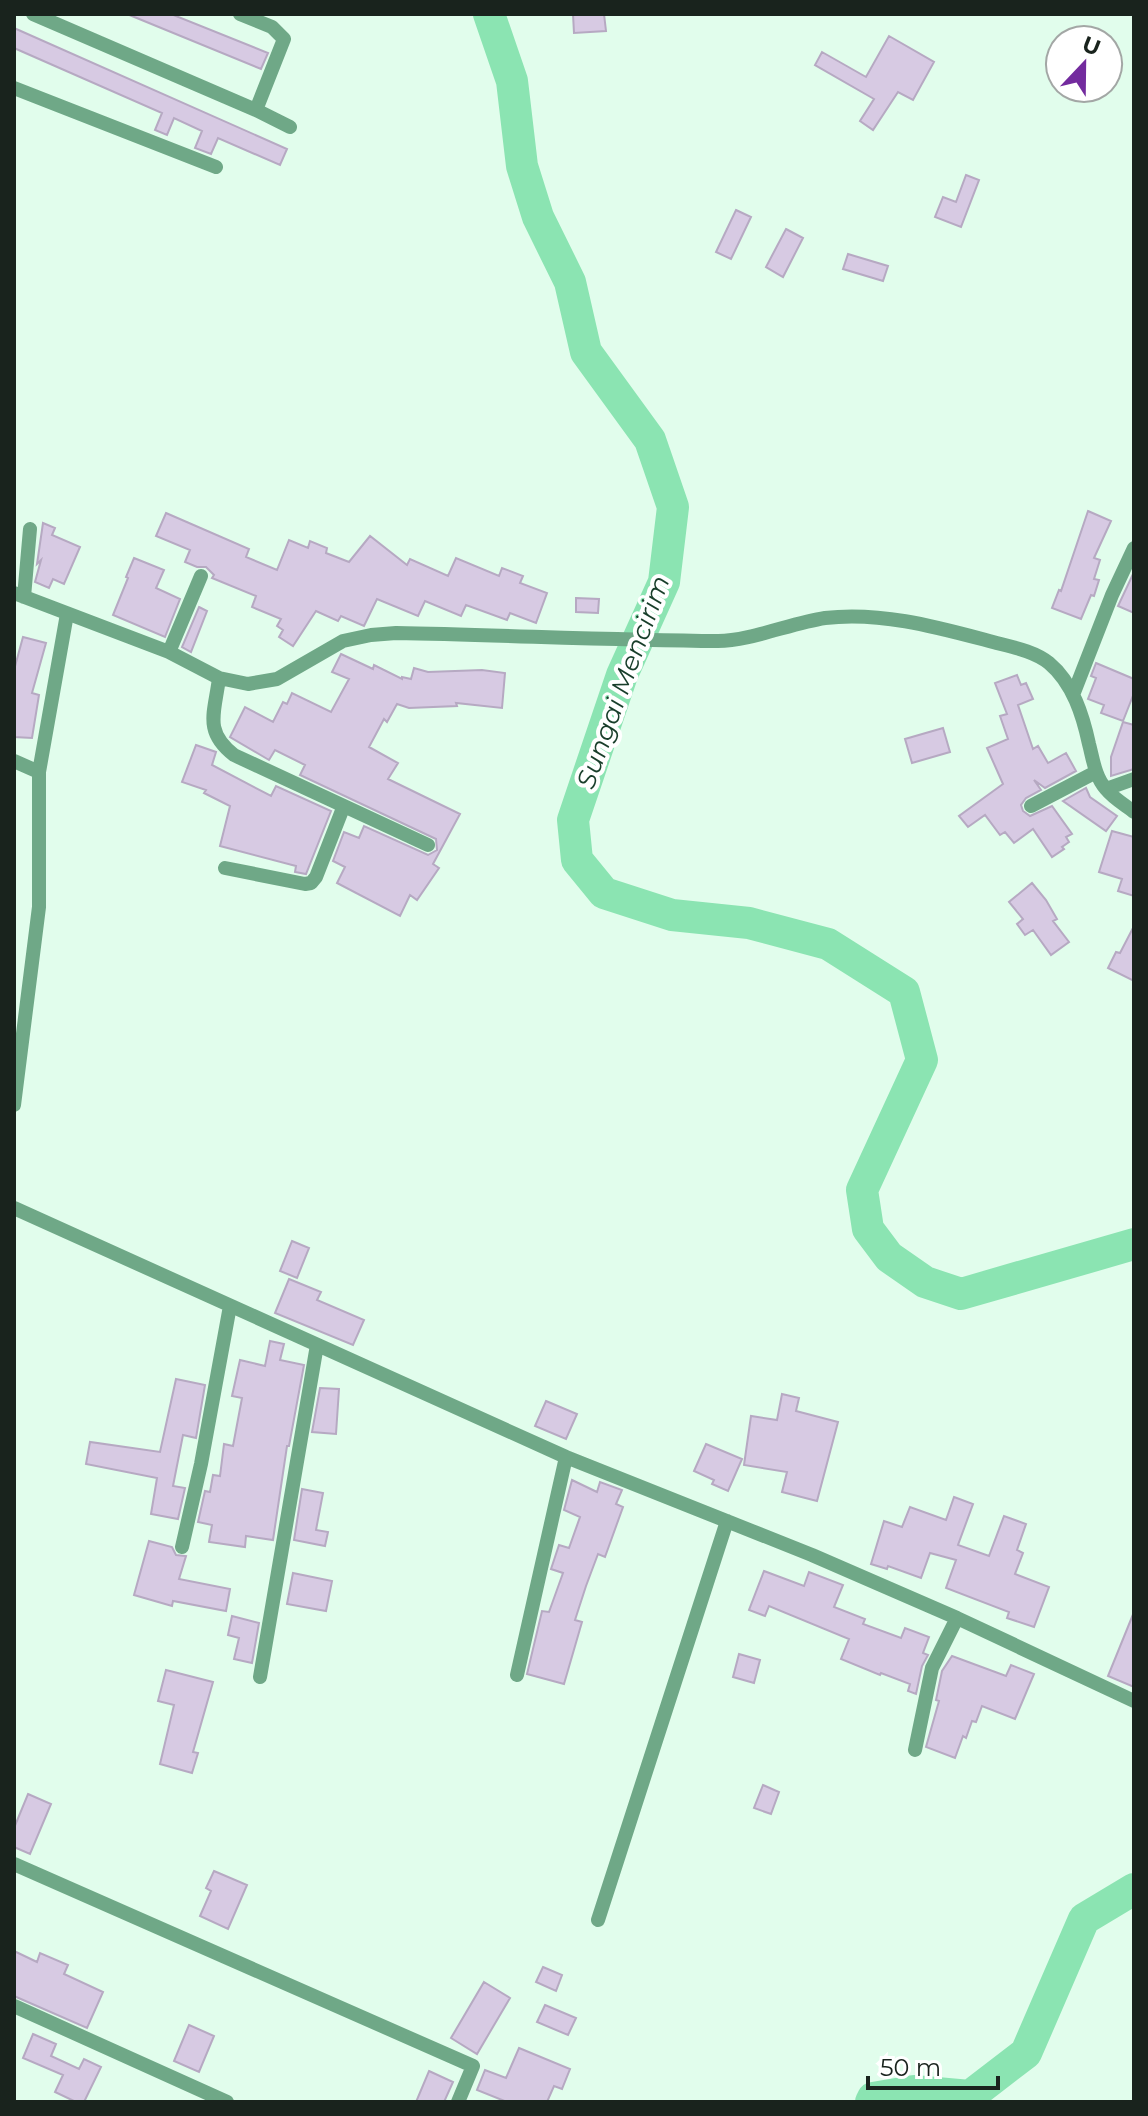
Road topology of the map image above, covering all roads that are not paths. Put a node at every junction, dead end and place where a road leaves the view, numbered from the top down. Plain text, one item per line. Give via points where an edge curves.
1 (33, 14) edge
2 (240, 14) edge
3 (14, 88) edge
4 (256, 110) junction
5 (290, 127) dead end
6 (216, 167) dead end
7 (30, 529) dead end
8 (1134, 548) edge
9 (201, 576) dead end
10 (19, 595) edge
11 (67, 614) junction
12 (169, 652) junction
13 (219, 678) junction
14 (1073, 695) junction
15 (14, 761) edge
16 (39, 772) junction
17 (1096, 772) junction
18 (1134, 779) edge
19 (1106, 789) junction
20 (1031, 806) dead end
21 (343, 808) junction
22 (1134, 812) edge
23 (428, 845) dead end
24 (225, 868) dead end
25 (17, 1057) edge
26 (14, 1105) edge
27 (14, 1208) edge
28 (230, 1306) junction
29 (317, 1345) junction
30 (566, 1457) junction
31 (727, 1521) junction
32 (182, 1547) dead end
33 (957, 1618) junction
34 (517, 1675) dead end
35 (260, 1677) dead end
36 (1134, 1701) edge
37 (915, 1750) dead end
38 (14, 1864) edge
39 (598, 1920) dead end
40 (14, 2006) edge
41 (227, 2102) edge
42 (458, 2102) edge

1 - 4 street
2 - 4 street via 272,27 284,39
3 - 6 street
4 - 5 street
7 - 10 street
8 - 14 street
9 - 12 street
10 - 11 street
11 - 12 street
11 - 16 street
12 - 13 street
13 - 14 street via 265,682 343,641 371,635 723,641 795,623 863,617 903,621 1034,654 1060,674
13 - 21 street via 214,733 220,744
14 - 17 street
15 - 16 street
16 - 25 street via 39,907
17 - 19 street
17 - 20 street
18 - 19 street
19 - 22 street
21 - 23 street
21 - 24 street via 311,883
25 - 26 street
27 - 28 street
28 - 29 street
28 - 32 street
29 - 30 street
29 - 35 street
30 - 31 street
30 - 34 street
31 - 33 street
31 - 39 street
33 - 36 street
33 - 37 street via 932,1668
38 - 42 street via 473,2066
40 - 41 street

